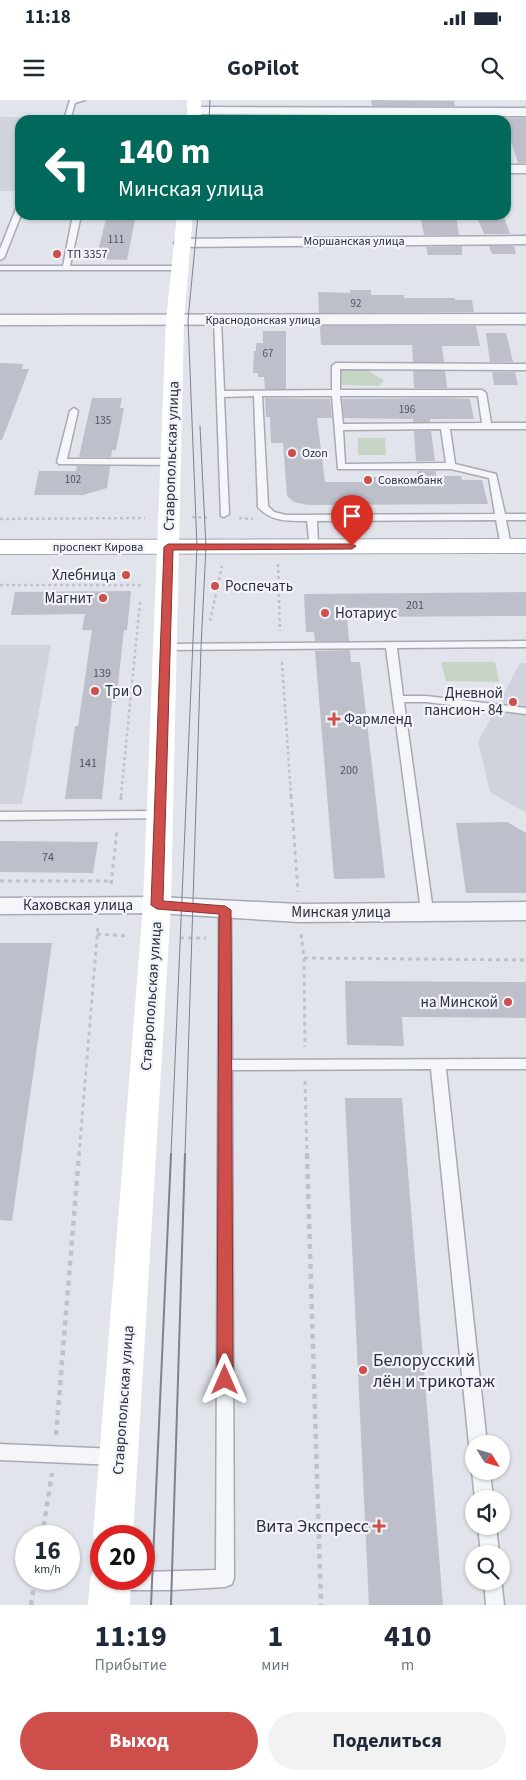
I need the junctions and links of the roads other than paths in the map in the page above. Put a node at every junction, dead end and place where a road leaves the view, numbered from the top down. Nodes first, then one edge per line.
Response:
1 (82, 100) edge
2 (194, 110) edge
3 (526, 112) edge
4 (68, 115) edge
5 (511, 169) edge
6 (526, 170) edge
7 (16, 220) edge
8 (76, 220) edge
9 (184, 220) edge
10 (526, 240) edge
11 (181, 243) junction
12 (0, 258) edge
13 (66, 267) junction
14 (0, 268) edge
15 (179, 268) junction
16 (0, 320) edge
17 (176, 320) junction
18 (217, 320) junction
19 (526, 321) edge
20 (526, 367) edge
21 (336, 393) junction
22 (220, 394) junction
23 (258, 394) junction
24 (74, 411) dead end
25 (338, 426) junction
26 (445, 426) junction
27 (487, 426) junction
28 (526, 426) edge
29 (171, 462) junction
30 (451, 466) junction
31 (224, 514) dead end
32 (500, 517) junction
33 (526, 517) edge
34 (312, 518) junction
35 (313, 546) junction
36 (516, 546) edge
37 (0, 547) edge
38 (168, 547) junction
39 (526, 644) edge
40 (391, 645) junction
41 (165, 647) junction
42 (398, 699) junction
43 (526, 711) edge
44 (160, 815) junction
45 (0, 816) edge
46 (157, 905) junction
47 (0, 906) edge
48 (225, 910) junction
49 (427, 911) junction
50 (526, 911) edge
51 (438, 1064) junction
52 (526, 1064) edge
53 (225, 1065) junction
54 (477, 1435) edge
55 (0, 1452) edge
56 (119, 1457) junction
57 (114, 1525) edge
58 (155, 1583) edge
59 (494, 1590) edge
60 (495, 1605) edge

1 - 4 lane
2 - 3 street
5 - 6 street
7 - 12 lane
8 - 13 lane
9 - 11 street, Ставропольская улица
10 - 11 street, Моршанская улица
11 - 15 street, Ставропольская улица
13 - 14 lane
13 - 15 lane
15 - 17 street, Ставропольская улица
16 - 17 street, Краснодонская улица
17 - 18 street, Краснодонская улица
17 - 29 street, Ставропольская улица
18 - 19 street, Краснодонская улица
18 - 22 lane
20 - 21 lane
21 - 23 lane
21 - 25 lane
21 - 27 lane
22 - 23 lane
22 - 31 lane
23 - 34 lane
24 - 29 lane
25 - 26 lane
25 - 30 lane
26 - 27 lane
26 - 30 lane
27 - 28 lane
29 - 38 street, Ставропольская улица
30 - 32 lane
32 - 33 lane
32 - 34 lane
32 - 36 lane
34 - 35 lane
35 - 36 street, проспект Кирова
35 - 38 street, проспект Кирова
37 - 38 street, проспект Кирова
38 - 41 street, Ставропольская улица
39 - 40 lane
40 - 41 lane
40 - 42 lane
41 - 44 street, Ставропольская улица
42 - 43 lane
42 - 49 lane
44 - 45 lane
44 - 46 street, Ставропольская улица
46 - 47 street, Каховская улица
46 - 48 street, Минская улица
46 - 56 street, Ставропольская улица
48 - 49 street, Минская улица
48 - 53 lane
49 - 50 street, Минская улица
51 - 52 lane
51 - 53 lane
51 - 54 lane
53 - 58 lane
55 - 56 lane
56 - 57 street, Ставропольская улица
59 - 60 lane

